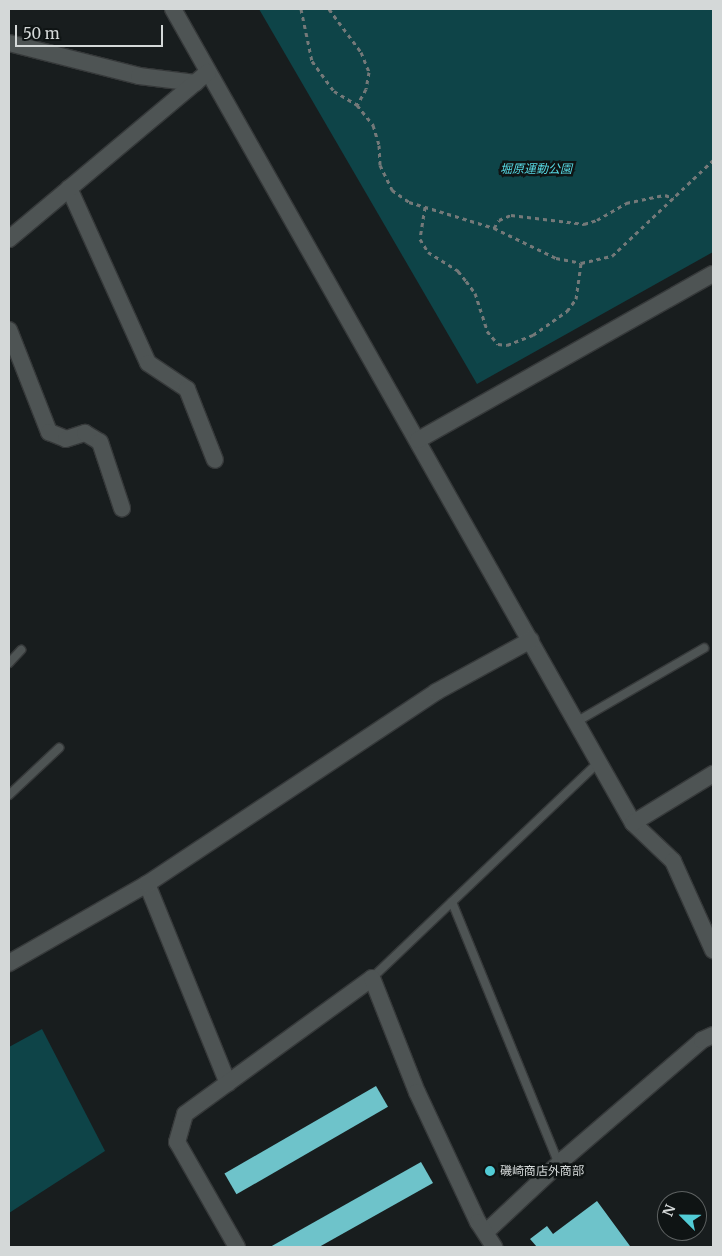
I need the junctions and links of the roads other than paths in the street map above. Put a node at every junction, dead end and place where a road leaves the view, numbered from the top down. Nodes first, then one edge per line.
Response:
1 (173, 9) edge
2 (9, 43) edge
3 (202, 78) junction
4 (69, 188) junction
5 (9, 239) edge
6 (713, 274) edge
7 (9, 330) edge
8 (418, 440) junction
9 (215, 460) dead end
10 (122, 508) dead end
11 (530, 640) junction
12 (704, 648) dead end
13 (22, 650) dead end
14 (9, 663) edge
15 (576, 722) junction
16 (59, 748) dead end
17 (599, 762) junction
18 (713, 774) edge
19 (9, 795) edge
20 (633, 823) junction
21 (147, 884) junction
22 (452, 902) junction
23 (713, 950) edge
24 (9, 963) edge
25 (372, 978) junction
26 (713, 1035) edge
27 (228, 1083) junction
28 (559, 1164) junction
29 (487, 1231) junction
30 (237, 1247) edge
31 (494, 1247) edge

1 - 3 street
2 - 3 street
3 - 4 street
3 - 8 street
4 - 5 street
4 - 9 street
6 - 8 street
7 - 10 street
8 - 11 street
11 - 15 street
11 - 21 street
12 - 15 lane
13 - 14 lane
15 - 17 street
16 - 19 lane
17 - 20 street
17 - 22 lane
18 - 20 street
20 - 23 street
21 - 24 street
21 - 27 street
22 - 25 lane
22 - 28 lane
25 - 27 street
25 - 29 street
26 - 28 street
27 - 30 street
28 - 29 street
29 - 31 street

